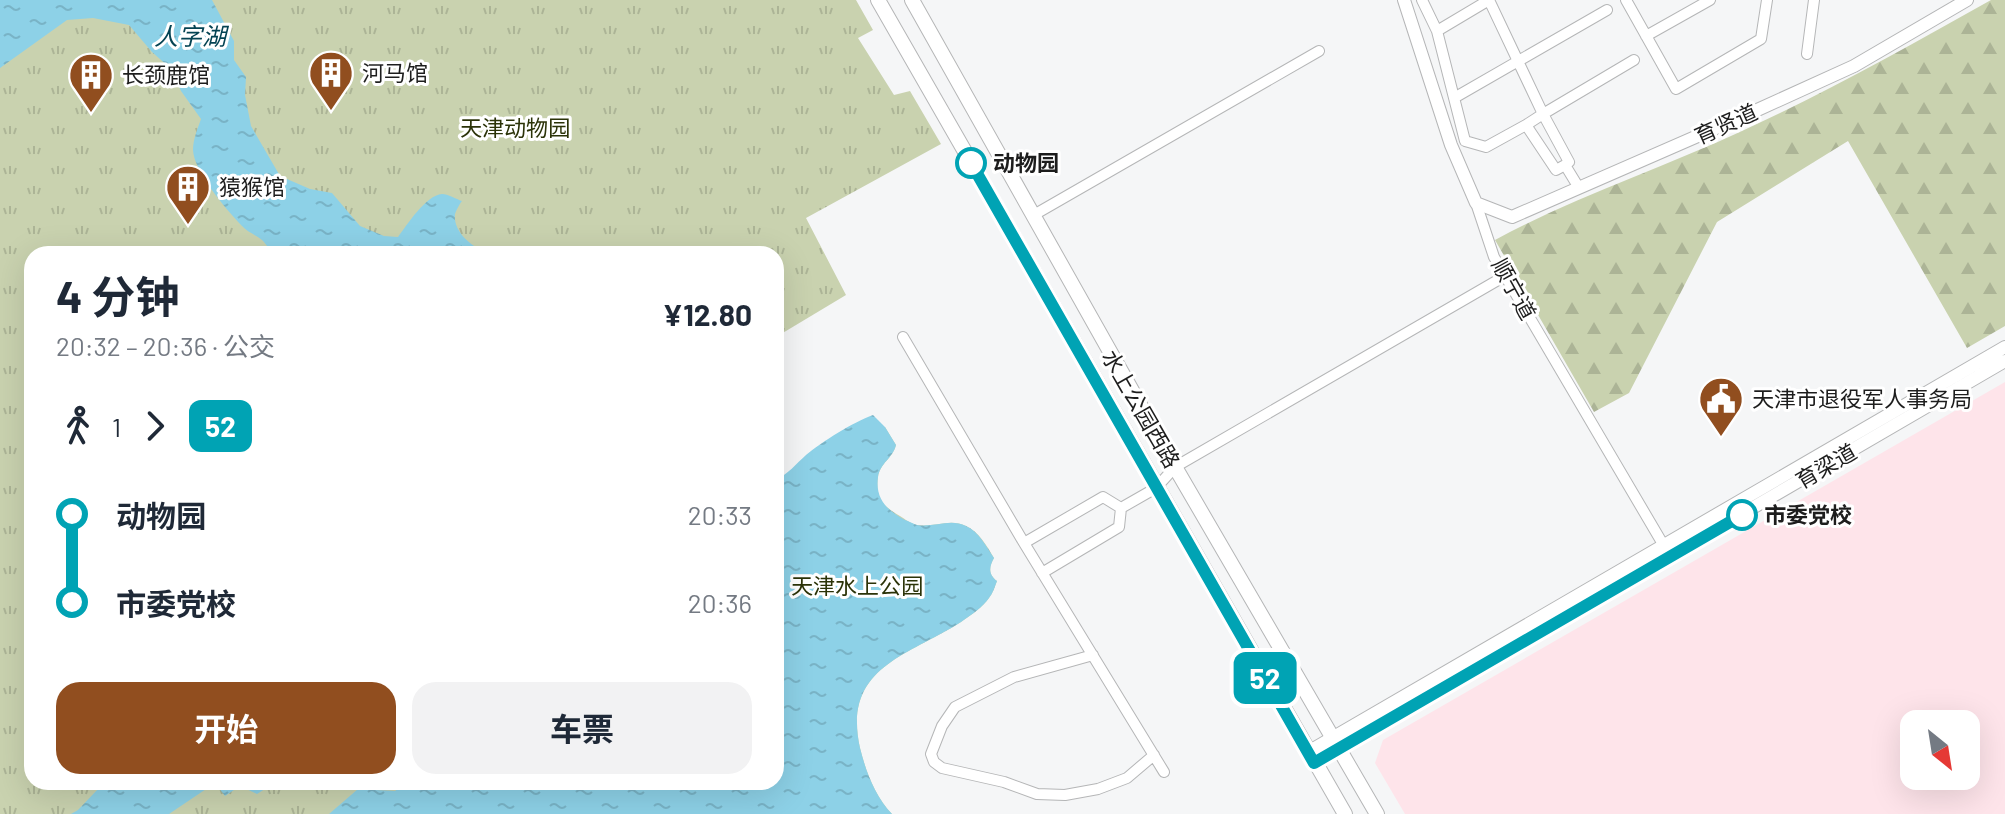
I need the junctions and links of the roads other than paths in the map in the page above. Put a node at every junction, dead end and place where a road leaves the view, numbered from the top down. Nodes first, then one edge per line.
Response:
1 (878, 0) edge
2 (912, 0) edge
3 (1404, 0) edge
4 (1422, 0) edge
5 (1489, 0) edge
6 (1626, 0) edge
7 (1710, 0) edge
8 (1767, 0) edge
9 (1814, 0) edge
10 (1967, 0) edge
11 (1607, 10) dead end
12 (1437, 31) junction
13 (1646, 36) junction
14 (1319, 51) dead end
15 (1807, 54) dead end
16 (1634, 60) dead end
17 (1519, 61) junction
18 (1454, 98) junction
19 (1543, 114) junction
20 (1526, 125) junction
21 (1565, 165) junction
22 (1579, 188) junction
23 (1476, 203) junction
24 (1032, 216) junction
25 (1505, 276) junction
26 (903, 337) dead end
27 (2005, 347) edge
28 (2005, 361) edge
29 (1175, 467) junction
30 (1156, 488) junction
31 (1121, 508) junction
32 (1024, 543) junction
33 (1667, 551) junction
34 (1042, 573) junction
35 (1093, 655) junction
36 (1336, 743) junction
37 (1154, 755) junction
38 (1311, 757) junction
39 (1164, 772) dead end
40 (1345, 814) edge
41 (1377, 814) edge

1 - 30 main road, 水上公园西路
2 - 24 main road, 水上公园西路
3 - 23 street, 顺宁道
4 - 12 street
5 - 12 street
5 - 17 street
6 - 13 street
7 - 13 street
8 - 13 street
9 - 15 street
10 - 22 street, 育贤道
11 - 17 street
12 - 18 street
14 - 24 street
16 - 19 street
17 - 18 street
17 - 19 street
18 - 20 street
19 - 20 street
19 - 21 street
20 - 21 street
21 - 22 street
22 - 23 street, 育贤道
23 - 25 street, 顺宁道
24 - 29 main road, 水上公园西路
25 - 29 street
25 - 33 street, 顺宁道
26 - 32 street
27 - 33 street
28 - 33 street, 育梁道
29 - 30 street
29 - 36 main road, 水上公园西路
30 - 31 street
30 - 38 main road, 水上公园西路
31 - 32 street
31 - 34 street
32 - 34 street
33 - 36 street
34 - 35 street
35 - 37 street
35 - 37 street
36 - 38 street
36 - 41 main road, 水上公园西路
37 - 39 street
38 - 40 main road, 水上公园西路

